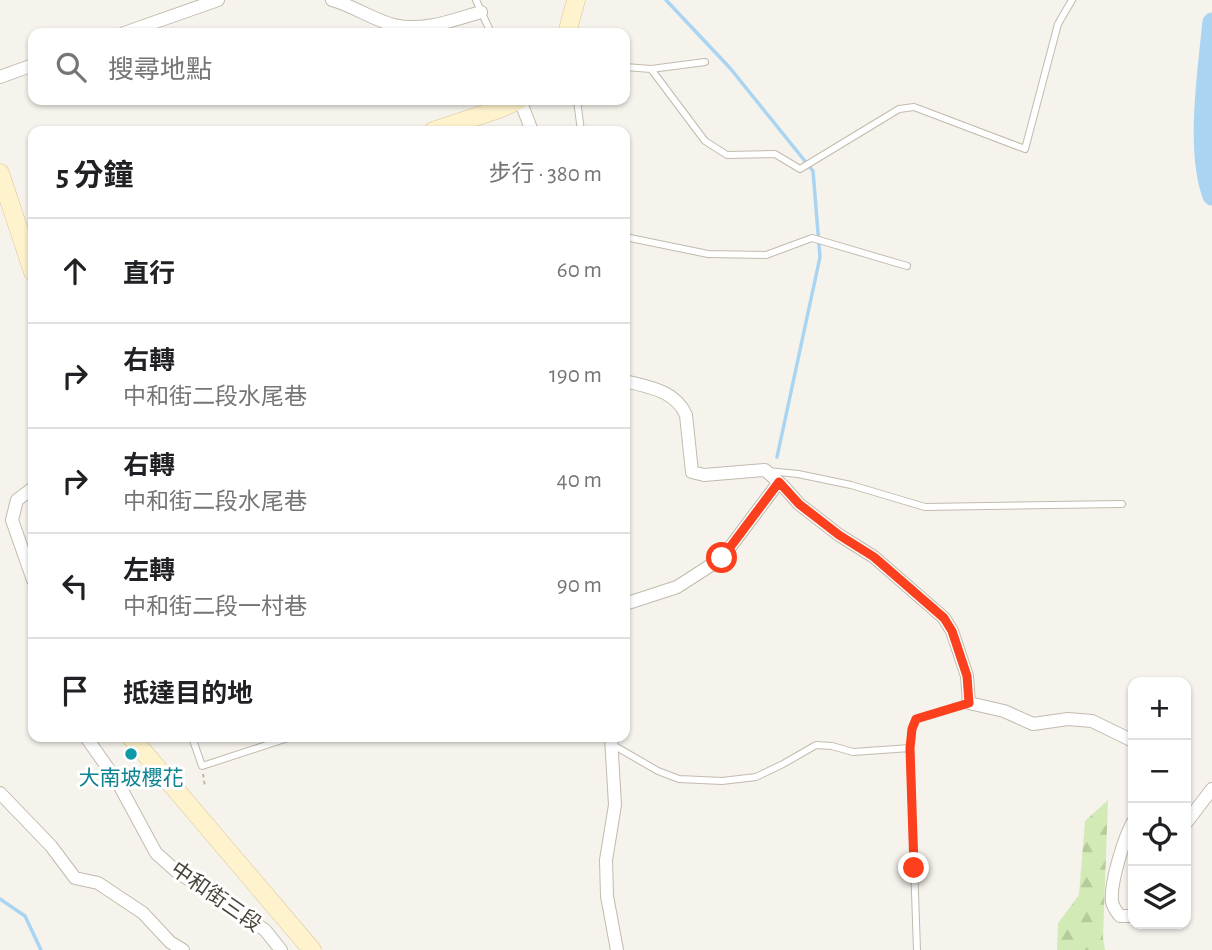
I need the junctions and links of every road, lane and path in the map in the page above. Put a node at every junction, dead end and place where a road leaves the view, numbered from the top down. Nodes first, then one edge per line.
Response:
1 (218, 0) edge
2 (332, 0) edge
3 (576, 0) edge
4 (1072, 0) edge
5 (479, 6) edge
6 (138, 28) edge
7 (489, 28) edge
8 (568, 28) edge
9 (705, 62) dead end
10 (28, 67) edge
11 (630, 67) edge
12 (651, 69) junction
13 (0, 77) edge
14 (508, 105) edge
15 (522, 105) edge
16 (579, 105) edge
17 (448, 126) edge
18 (530, 126) edge
19 (581, 126) edge
20 (0, 173) edge
21 (630, 238) edge
22 (28, 254) edge
23 (907, 266) dead end
24 (630, 382) edge
25 (765, 470) junction
26 (779, 482) junction
27 (28, 492) edge
28 (1122, 504) dead end
29 (28, 566) edge
30 (630, 602) edge
31 (969, 703) junction
32 (1131, 740) edge
33 (90, 742) edge
34 (135, 742) edge
35 (194, 742) edge
36 (276, 742) edge
37 (611, 742) edge
38 (614, 742) edge
39 (910, 748) junction
40 (202, 766) junction
41 (205, 786) dead end
42 (1212, 789) edge
43 (0, 793) edge
44 (1191, 816) edge
45 (1128, 831) edge
46 (1128, 916) edge
47 (183, 950) edge
48 (282, 950) edge
49 (312, 950) edge
50 (617, 950) edge
51 (917, 950) edge

1 - 6 street
2 - 5 street
3 - 8 main road
4 - 12 lane
5 - 7 lane
9 - 12 lane
10 - 13 street
11 - 12 lane
14 - 17 main road
15 - 18 street
16 - 19 lane
20 - 22 main road
21 - 23 lane
24 - 25 street
25 - 26 street
25 - 28 lane
26 - 30 street
26 - 31 street
27 - 29 street
31 - 32 street
31 - 39 lane
33 - 48 street, 中和街三段
34 - 49 main road, 中和街三段
35 - 40 lane
36 - 40 lane
37 - 50 street
38 - 39 lane
39 - 51 lane
40 - 41 path
42 - 44 street
43 - 47 street
45 - 46 street

